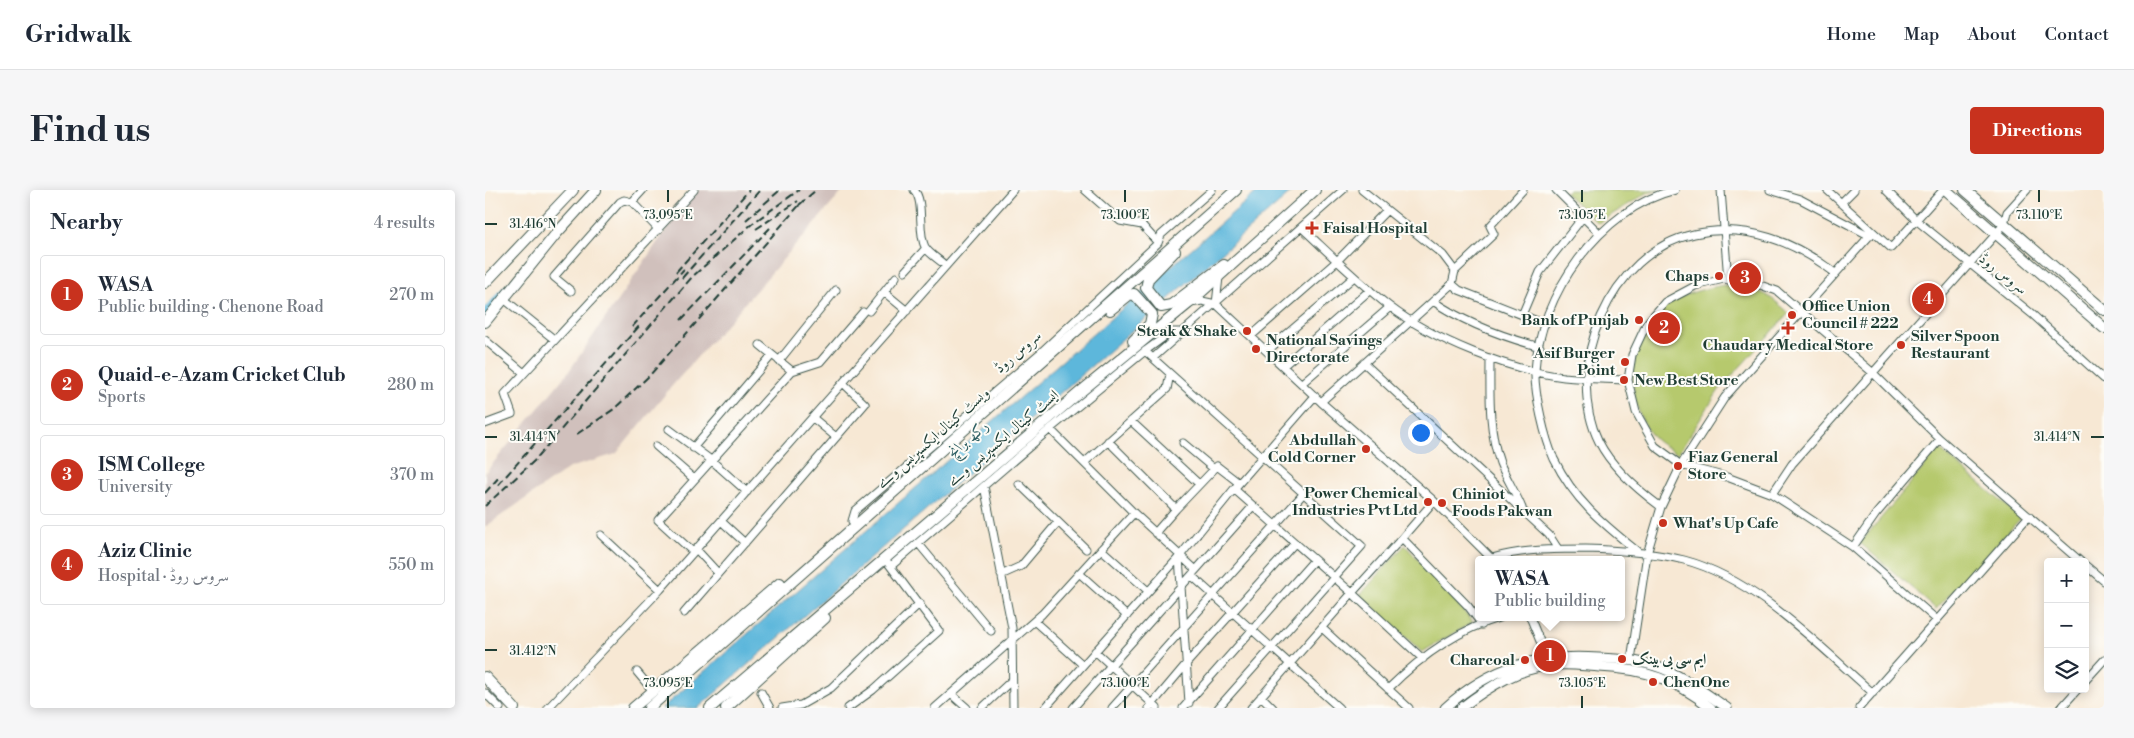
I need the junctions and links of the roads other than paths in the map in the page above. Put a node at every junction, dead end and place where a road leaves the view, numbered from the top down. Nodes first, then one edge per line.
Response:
1 (573, 190) edge
2 (596, 190) edge
3 (642, 190) edge
4 (694, 190) edge
5 (914, 190) edge
6 (1013, 190) edge
7 (1085, 190) edge
8 (1212, 190) edge
9 (1315, 190) edge
10 (1343, 190) edge
11 (1361, 190) edge
12 (1523, 190) edge
13 (1558, 190) edge
14 (1675, 190) edge
15 (1721, 190) edge
16 (1770, 190) edge
17 (1827, 190) edge
18 (1854, 190) edge
19 (1886, 190) edge
20 (1945, 190) edge
21 (1965, 190) edge
22 (2027, 190) edge
23 (1233, 192) edge
24 (1787, 193) edge
25 (633, 202) junction
26 (1841, 203) junction
27 (1387, 210) junction
28 (1583, 217) junction
29 (1916, 220) junction
30 (2004, 224) junction
31 (1302, 228) junction
32 (659, 230) junction
33 (1725, 231) junction
34 (1599, 233) junction
35 (1871, 234) junction
36 (1995, 234) junction
37 (1261, 237) junction
38 (1158, 243) junction
39 (926, 248) junction
40 (1337, 261) junction
41 (1969, 264) junction
42 (946, 266) junction
43 (905, 271) dead end
44 (1455, 271) junction
45 (1835, 274) junction
46 (896, 277) dead end
47 (1219, 277) junction
48 (1354, 277) junction
49 (1728, 280) junction
50 (485, 283) edge
51 (1452, 284) junction
52 (836, 290) dead end
53 (1370, 290) junction
54 (571, 292) dead end
55 (885, 292) junction
56 (504, 299) junction
57 (1433, 301) junction
58 (1188, 304) junction
59 (1216, 304) junction
60 (1390, 307) junction
61 (2103, 308) edge
62 (1801, 310) junction
63 (907, 311) junction
64 (1522, 315) junction
65 (2094, 319) junction
66 (1412, 321) junction
67 (485, 322) edge
68 (1545, 324) junction
69 (2104, 328) edge
70 (1185, 332) junction
71 (1251, 336) junction
72 (485, 340) edge
73 (555, 340) junction
74 (760, 345) dead end
75 (1540, 347) junction
76 (1145, 351) junction
77 (1267, 351) junction
78 (772, 355) junction
79 (1050, 356) junction
80 (1153, 358) junction
81 (1490, 358) junction
82 (779, 361) junction
83 (1364, 363) junction
84 (1283, 366) junction
85 (792, 371) junction
86 (1535, 371) junction
87 (1872, 372) junction
88 (524, 373) junction
89 (1171, 374) junction
90 (1586, 379) junction
91 (2104, 379) edge
92 (1628, 380) junction
93 (1302, 383) junction
94 (844, 384) junction
95 (1079, 393) junction
96 (1315, 396) junction
97 (1321, 402) junction
98 (813, 418) junction
99 (1131, 421) junction
100 (485, 424) edge
101 (669, 429) dead end
102 (1050, 429) junction
103 (836, 437) junction
104 (1940, 439) junction
105 (1108, 441) junction
106 (1183, 443) dead end
107 (656, 446) dead end
108 (693, 448) junction
109 (1263, 456) junction
110 (711, 460) junction
111 (1084, 463) junction
112 (1681, 465) junction
113 (1214, 469) junction
114 (694, 479) junction
115 (1019, 484) dead end
116 (1199, 484) junction
117 (984, 486) junction
118 (1236, 486) junction
119 (897, 488) junction
120 (747, 492) junction
121 (1304, 494) junction
122 (1772, 494) junction
123 (1434, 501) junction
124 (1253, 506) junction
125 (1661, 507) junction
126 (1177, 508) junction
127 (1524, 512) junction
128 (1134, 513) junction
129 (2029, 516) junction
130 (721, 521) junction
131 (852, 521) junction
132 (1058, 522) junction
133 (1275, 526) junction
134 (1155, 533) junction
135 (601, 534) dead end
136 (1402, 538) junction
137 (745, 542) junction
138 (918, 542) junction
139 (1294, 544) junction
140 (1853, 547) junction
141 (1086, 549) dead end
142 (1101, 549) junction
143 (1558, 549) junction
144 (695, 550) junction
145 (1637, 551) junction
146 (1647, 554) junction
147 (1179, 556) junction
148 (1489, 556) edge
149 (1504, 556) edge
150 (2076, 558) edge
151 (1314, 560) junction
152 (888, 563) junction
153 (2089, 569) edge
154 (718, 573) junction
155 (1079, 573) junction
156 (1194, 573) junction
157 (1001, 575) junction
158 (1334, 577) junction
159 (2104, 582) edge
160 (1181, 587) junction
161 (660, 590) junction
162 (1148, 591) junction
163 (1352, 593) junction
164 (1213, 595) junction
165 (920, 603) junction
166 (684, 613) dead end
167 (1232, 613) junction
168 (1127, 616) junction
169 (1475, 616) edge
170 (1937, 620) junction
171 (1034, 621) junction
172 (1478, 621) edge
173 (1491, 621) edge
174 (1532, 621) edge
175 (1481, 625) junction
176 (1184, 628) junction
177 (1321, 628) junction
178 (1252, 630) junction
179 (991, 631) dead end
180 (1012, 642) junction
181 (1271, 647) junction
182 (1095, 651) junction
183 (1423, 659) junction
184 (1631, 660) junction
185 (2104, 660) edge
186 (1549, 662) junction
187 (1187, 663) junction
188 (1083, 664) junction
189 (1289, 664) junction
190 (1111, 666) junction
191 (637, 672) dead end
192 (485, 677) edge
193 (2089, 677) edge
194 (1011, 681) junction
195 (1133, 685) junction
196 (1388, 689) junction
197 (653, 691) junction
198 (761, 692) dead end
199 (485, 693) edge
200 (1873, 693) junction
201 (2074, 693) edge
202 (951, 694) junction
203 (1261, 696) junction
204 (1189, 705) edge
205 (1153, 707) edge
206 (500, 708) edge
207 (514, 708) edge
208 (548, 708) edge
209 (633, 708) edge
210 (649, 708) edge
211 (709, 708) edge
212 (726, 708) edge
213 (770, 708) edge
214 (782, 708) edge
215 (848, 708) edge
216 (935, 708) edge
217 (967, 708) edge
218 (982, 708) edge
219 (1013, 708) edge
220 (1045, 708) edge
221 (1073, 708) edge
222 (1112, 708) edge
223 (1183, 708) edge
224 (1218, 708) edge
225 (1251, 708) edge
226 (1273, 708) edge
227 (1339, 708) edge
228 (1409, 708) edge
229 (1445, 708) edge
230 (1461, 708) edge
231 (1711, 708) edge
232 (1727, 708) edge
233 (1859, 708) edge
234 (2061, 708) edge

1 - 50 main road
2 - 56 main road
3 - 25 street
4 - 32 street
5 - 39 street
6 - 42 street
7 - 38 street
8 - 38 street, سروس روڈ
9 - 37 main road, ایسٹ کینال ایکسپریس وے
10 - 31 street
11 - 27 street
12 - 44 street
13 - 28 street
14 - 34 street
15 - 33 street
16 - 24 street
17 - 26 street
18 - 26 street
19 - 29 street, سروس روڈ
20 - 29 street
20 - 36 main road
21 - 30 main road
22 - 30 street
23 - 37 main road
23 - 79 main road, ویسٹ کینال ایکسپریس وے
24 - 35 street
25 - 32 street
25 - 54 street
26 - 35 street
27 - 40 street
27 - 44 street
28 - 34 street
28 - 64 street
29 - 35 street
29 - 41 street, سروس روڈ
30 - 36 street
30 - 61 main road
31 - 40 street
31 - 59 street
32 - 73 street
33 - 45 street
33 - 49 street
33 - 90 street
34 - 68 street
35 - 45 street
36 - 41 street
36 - 65 main road
37 - 47 main road, ایسٹ کینال ایکسپریس وے
38 - 131 street, سروس روڈ
39 - 42 street
39 - 43 street
40 - 48 street
40 - 71 street
41 - 87 street
41 - 91 street, سروس روڈ
42 - 63 street
44 - 51 street
45 - 62 street
46 - 55 street
47 - 58 main road, ایسٹ کینال ایکسپریس وے
47 - 59 street
48 - 53 street
48 - 77 street
49 - 62 street
49 - 92 street
51 - 57 street
51 - 64 street
52 - 82 street
53 - 60 street
53 - 84 street
55 - 63 street
55 - 85 street
56 - 67 main road
56 - 73 street
57 - 66 street
57 - 75 street
58 - 59 street
58 - 95 main road, ایسٹ کینال ایکسپریس وے
59 - 70 street
59 - 71 street
60 - 66 street
60 - 93 street
61 - 65 street
62 - 87 street
62 - 112 street
63 - 94 street
64 - 68 street
65 - 69 main road
66 - 81 street
66 - 83 street
68 - 75 street
70 - 76 street
70 - 80 street
71 - 77 street
72 - 88 street
73 - 88 street
74 - 78 street
75 - 86 street
76 - 80 street
76 - 102 street
77 - 84 street
78 - 82 street
78 - 108 street
79 - 95 main road
79 - 119 main road, ویسٹ کینال ایکسپریس وے
80 - 89 street
81 - 86 street
81 - 127 street
82 - 85 street
83 - 97 street
83 - 127 street
84 - 93 street
85 - 110 street
86 - 90 street
86 - 145 street
87 - 104 street
87 - 122 street
88 - 100 street
89 - 99 street
89 - 109 street
90 - 92 street
90 - 125 street
92 - 112 street
93 - 96 street
94 - 98 street
94 - 103 street
95 - 152 main road, ایسٹ کینال ایکسپریس وے
96 - 97 street
96 - 109 street
97 - 123 street
98 - 103 street
98 - 120 street
99 - 105 street
99 - 116 street
101 - 108 street
102 - 111 street
102 - 117 street
103 - 137 street
104 - 129 street
104 - 140 street
105 - 111 street
105 - 126 street
106 - 113 street
107 - 114 street
108 - 110 street
109 - 118 street
109 - 121 street
110 - 114 street
110 - 120 street
111 - 128 street
112 - 122 street
112 - 125 street
113 - 116 street
113 - 118 street
114 - 144 street
115 - 132 street
116 - 126 street
117 - 138 street
117 - 157 street
118 - 124 street
118 - 147 street
119 - 131 main road
119 - 210 main road, ویسٹ کینال ایکسپریس وے
120 - 130 street
121 - 133 street
121 - 158 street
122 - 140 street
123 - 136 street
123 - 148 street
124 - 133 street
124 - 156 street
125 - 146 street
126 - 134 street
127 - 143 street
128 - 134 street
128 - 142 street
129 - 150 street
129 - 170 street
130 - 137 street
130 - 144 street
131 - 197 main road
132 - 141 street
132 - 157 street
133 - 139 street
133 - 164 street
134 - 147 street
135 - 161 street
136 - 163 street
136 - 169 street
137 - 154 street
138 - 152 street
138 - 179 street
139 - 151 street
139 - 167 street
140 - 170 street
142 - 155 street
142 - 162 street
143 - 145 street
143 - 149 street
144 - 154 street
144 - 161 street
145 - 146 street
146 - 184 street
146 - 200 street
147 - 156 street
147 - 160 street
147 - 162 street
151 - 158 street
151 - 178 street
152 - 165 street
152 - 211 main road, ایسٹ کینال ایکسپریس وے
152 - 212 main road
153 - 159 street
154 - 166 street
155 - 168 street
155 - 171 street
156 - 160 street
156 - 164 street
157 - 180 street
158 - 163 street
158 - 181 street
160 - 176 street
160 - 190 street
161 - 208 street
162 - 168 street
163 - 177 street
163 - 183 street
164 - 167 street
164 - 176 street
165 - 214 street
165 - 215 street
167 - 178 street
167 - 187 street
168 - 182 street
170 - 200 street
171 - 180 street
171 - 188 street
172 - 175 street
173 - 175 street
174 - 186 street
175 - 183 street
176 - 187 street
176 - 195 street
177 - 189 street
177 - 196 street
178 - 181 street
178 - 204 street
180 - 194 street
180 - 202 street
181 - 189 street
181 - 224 street
182 - 188 street
182 - 190 street
183 - 196 street
184 - 186 street
184 - 232 street
185 - 193 street
186 - 229 street
186 - 230 street
186 - 231 street
187 - 204 street
187 - 205 street
188 - 220 street
189 - 203 street
189 - 227 street
190 - 195 street
190 - 221 street
191 - 197 street
192 - 207 main road
194 - 218 street
194 - 219 street
195 - 205 street
195 - 222 street
196 - 228 street
197 - 209 main road
198 - 213 street
199 - 206 street
200 - 233 street
201 - 234 street
202 - 216 street
202 - 217 street
203 - 225 street
203 - 226 street
204 - 223 street

